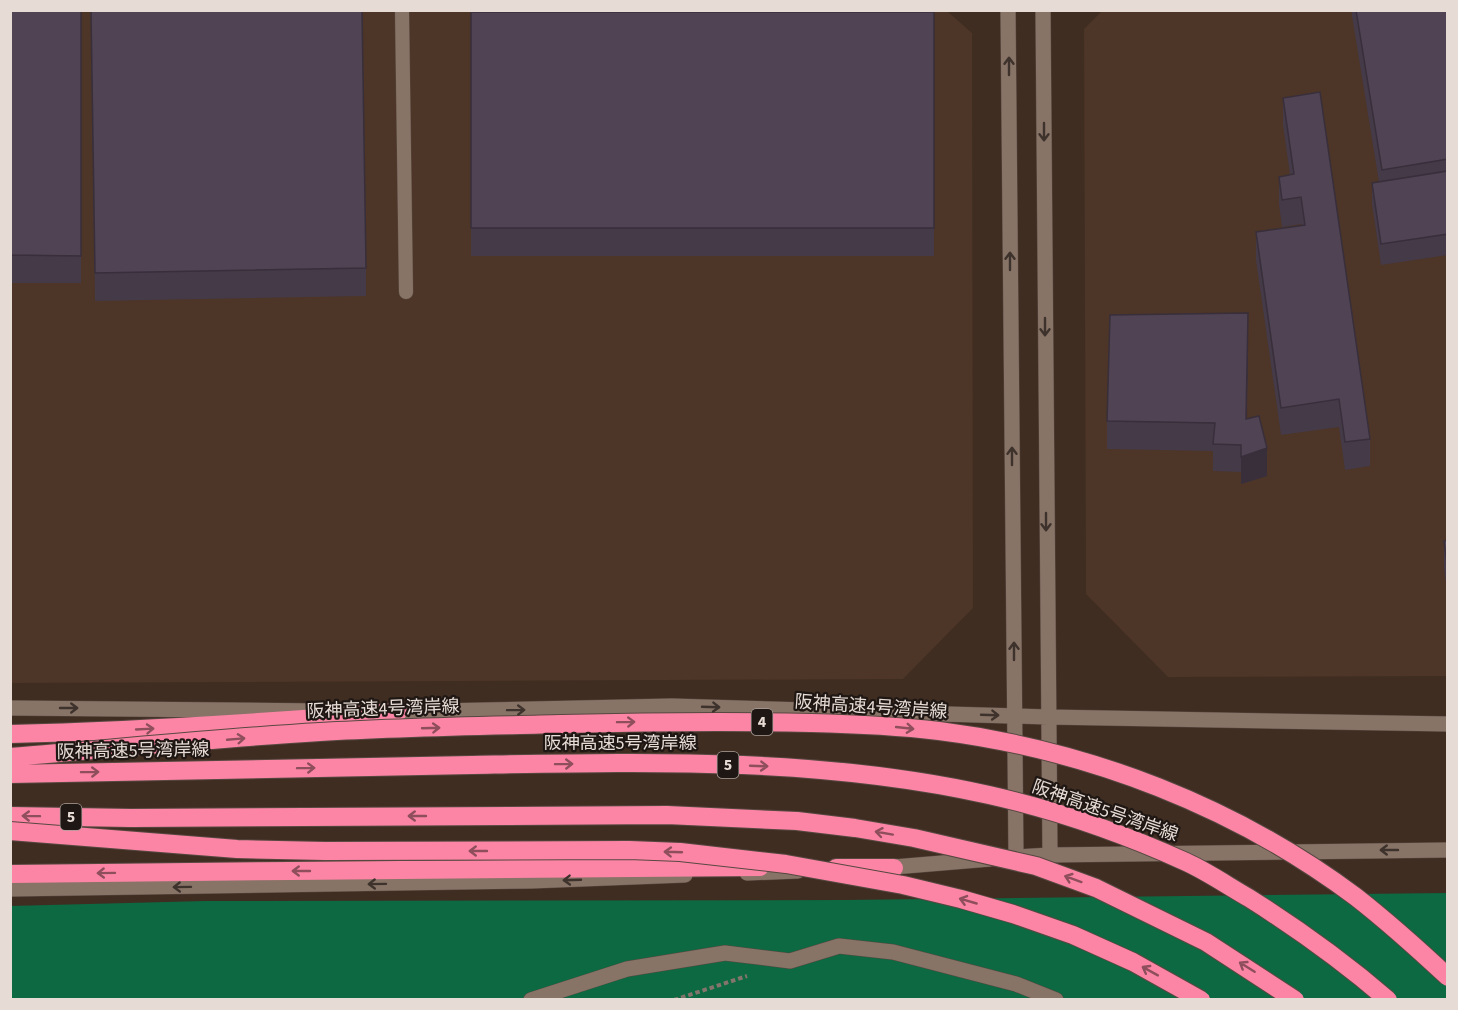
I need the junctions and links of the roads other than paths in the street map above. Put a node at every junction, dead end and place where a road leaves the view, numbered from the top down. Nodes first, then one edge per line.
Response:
1 (402, 10) edge
2 (1008, 10) edge
3 (1043, 10) edge
4 (406, 292) dead end
5 (10, 708) edge
6 (398, 712) junction
7 (1014, 716) junction
8 (1048, 717) junction
9 (1448, 724) edge
10 (10, 734) edge
11 (10, 757) edge
12 (10, 774) edge
13 (10, 816) edge
14 (10, 831) edge
15 (1448, 850) edge
16 (1050, 855) junction
17 (1016, 856) junction
18 (894, 868) junction
19 (10, 874) edge
20 (10, 889) edge
21 (1448, 976) edge
22 (531, 999) edge
23 (1056, 999) edge
24 (1201, 999) edge
25 (1295, 999) edge
26 (1389, 999) edge

1 - 4 lane
7 -> 2 street
3 -> 8 street
5 -> 6 street
6 -> 7 street
10 -> 6 highway
7 - 8 street
7 - 17 street
8 - 9 street
8 - 16 street
11 -> 21 highway, 阪神高速4号湾岸線 / 4, bridge
12 -> 26 highway, 阪神高速5号湾岸線 / 5, bridge
25 -> 13 highway, 5, bridge
24 -> 14 highway, bridge
15 -> 16 street
16 - 17 street
17 - 18 street
18 -> 19 highway
18 -> 20 street
22 - 23 street

